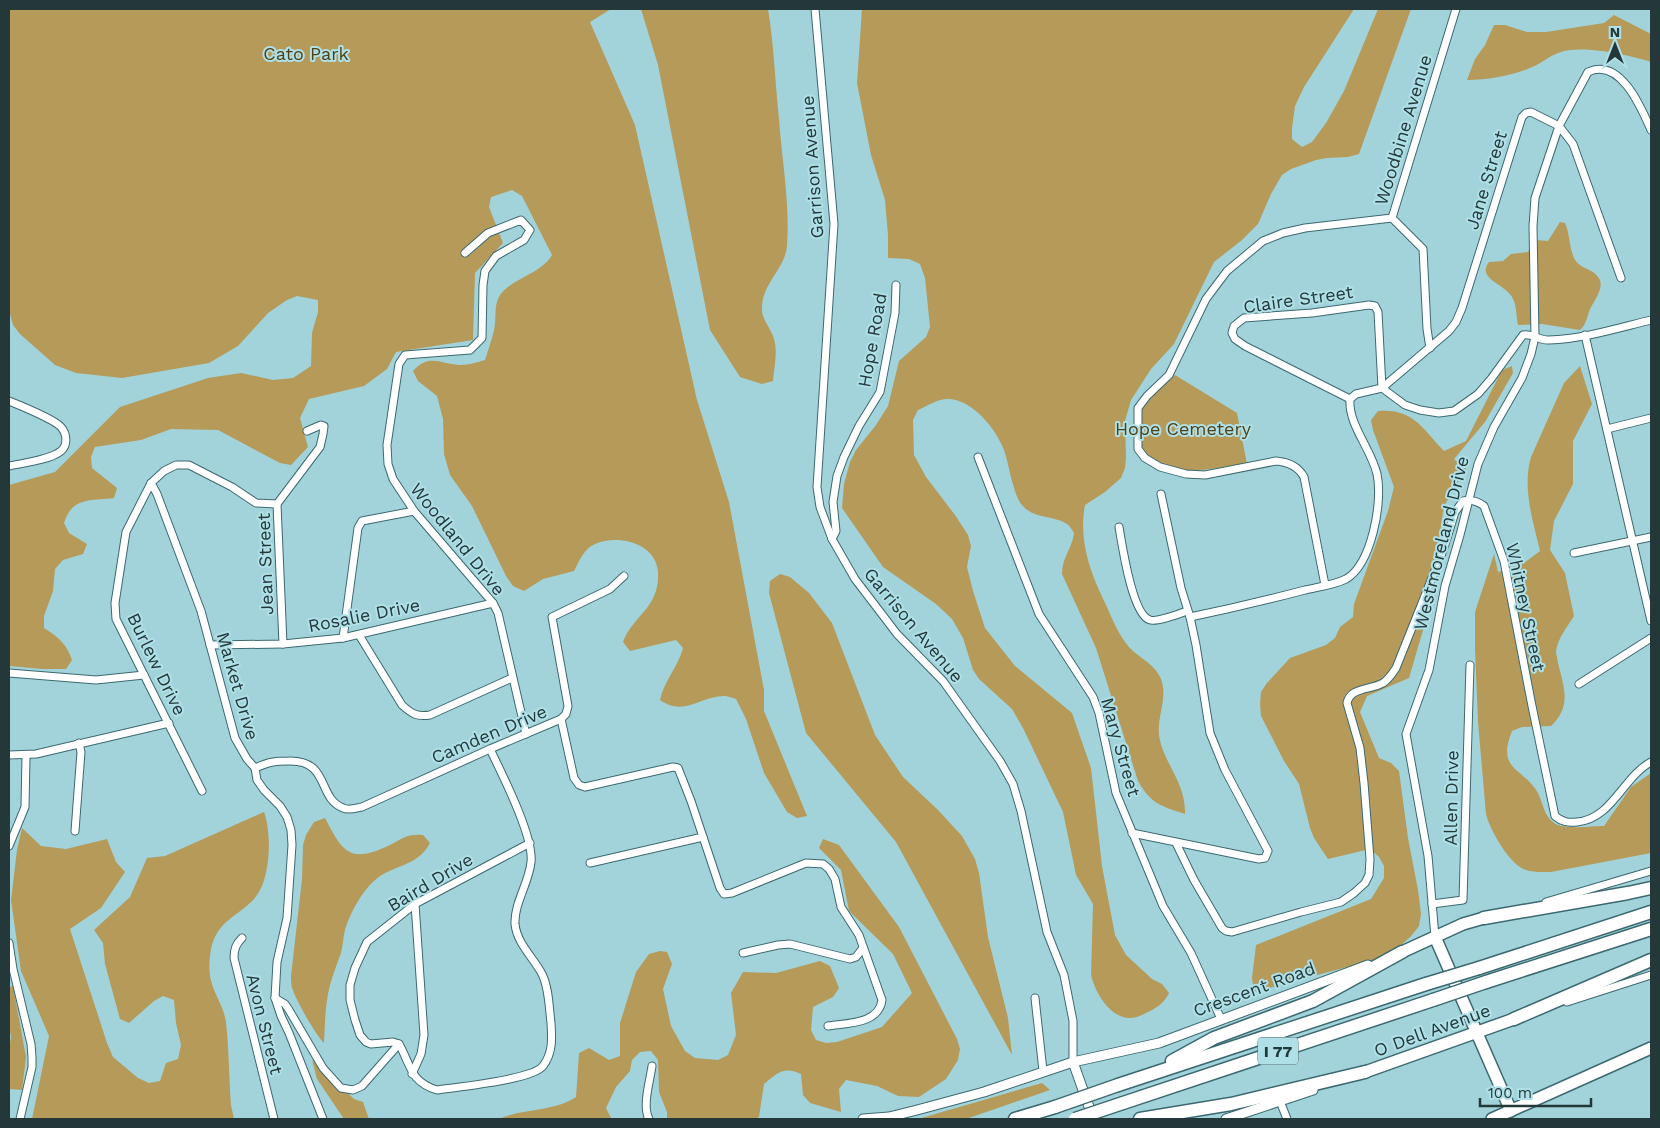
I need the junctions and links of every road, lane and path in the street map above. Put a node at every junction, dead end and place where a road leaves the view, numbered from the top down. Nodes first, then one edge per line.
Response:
1 (815, 9) edge
2 (1456, 9) edge
3 (1559, 126) junction
4 (1651, 130) edge
5 (1392, 218) junction
6 (465, 253) dead end
7 (1621, 278) dead end
8 (896, 285) dead end
9 (1651, 320) edge
10 (1586, 335) junction
11 (1535, 337) junction
12 (1430, 348) junction
13 (1382, 388) junction
14 (1350, 399) junction
15 (9, 401) edge
16 (1651, 418) edge
17 (1607, 429) junction
18 (308, 431) dead end
19 (978, 458) dead end
20 (9, 466) edge
21 (151, 483) junction
22 (1161, 494) dead end
23 (1469, 500) junction
24 (278, 504) junction
25 (414, 512) junction
26 (1119, 527) dead end
27 (1651, 537) edge
28 (832, 539) junction
29 (1633, 541) junction
30 (1574, 553) dead end
31 (624, 576) dead end
32 (1325, 585) junction
33 (493, 603) junction
34 (1189, 614) junction
35 (1651, 621) edge
36 (359, 635) junction
37 (343, 638) junction
38 (1651, 638) edge
39 (210, 644) junction
40 (284, 644) junction
41 (1470, 665) dead end
42 (9, 672) edge
43 (144, 675) junction
44 (512, 678) junction
45 (1579, 684) dead end
46 (561, 719) junction
47 (169, 723) junction
48 (526, 734) junction
49 (79, 743) junction
50 (490, 749) junction
51 (9, 756) edge
52 (26, 756) junction
53 (1651, 762) edge
54 (256, 768) junction
55 (202, 791) dead end
56 (75, 831) dead end
57 (1132, 833) junction
58 (703, 836) junction
59 (530, 843) junction
60 (1176, 843) junction
61 (9, 846) edge
62 (590, 863) dead end
63 (1651, 871) edge
64 (1651, 888) edge
65 (416, 904) junction
66 (1432, 904) junction
67 (1651, 912) edge
68 (1484, 918) junction
69 (1651, 929) edge
70 (1435, 937) junction
71 (242, 938) dead end
72 (9, 943) edge
73 (863, 948) junction
74 (1402, 952) junction
75 (742, 954) dead end
76 (1651, 960) edge
77 (1651, 976) edge
78 (276, 998) junction
79 (1035, 998) dead end
80 (1221, 1019) junction
81 (1514, 1019) junction
82 (828, 1026) dead end
83 (1477, 1033) junction
84 (399, 1044) junction
85 (1651, 1048) edge
86 (1073, 1062) junction
87 (652, 1066) dead end
88 (1043, 1072) junction
89 (1365, 1072) junction
90 (412, 1074) junction
91 (1144, 1076) junction
92 (1280, 1101) junction
93 (1512, 1114) edge
94 (20, 1119) edge
95 (274, 1119) edge
96 (323, 1119) edge
97 (649, 1119) edge
98 (863, 1119) edge
99 (1015, 1119) edge
100 (1075, 1119) edge
101 (1093, 1119) edge
102 (1140, 1119) edge
103 (1226, 1119) edge
104 (1287, 1119) edge
105 (1492, 1119) edge

1 - 28 street, Garrison Avenue
2 - 5 street, Woodbine Avenue
3 - 4 street, Westmoreland Drive
3 - 7 street, Jane Street
3 - 11 street, Westmoreland Drive
3 - 12 street, Jane Street
5 - 12 street
5 - 32 street, Woodbine Avenue
6 - 25 street, Woodland Drive
8 - 28 street, Hope Road
9 - 10 street
10 - 11 street
10 - 17 street
11 - 13 street
11 - 23 street, Westmoreland Drive
12 - 13 street, Jane Street
13 - 14 street, Jane Street
13 - 14 street, Claire Street
14 - 32 street
15 - 20 street
16 - 17 street
17 - 29 street
18 - 24 street, Jean Street
19 - 57 street, Mary Street
21 - 24 street, Burlew Drive
21 - 39 street, Market Drive
21 - 43 street, Burlew Drive
22 - 34 street
23 - 53 street, Whitney Street
23 - 60 street
23 - 66 street, Westmoreland Drive
24 - 40 street, Jean Street
25 - 33 street, Woodland Drive
25 - 37 street
26 - 34 street
27 - 29 street
28 - 86 street, Garrison Avenue
29 - 30 street
29 - 35 street
31 - 46 street
32 - 34 street
33 - 36 street, Rosalie Drive
33 - 44 street, Woodland Drive
34 - 60 street
36 - 37 street, Rosalie Drive
36 - 44 street
37 - 40 street, Rosalie Drive
38 - 45 street
39 - 40 street, Rosalie Drive
39 - 54 street, Market Drive
41 - 66 street, Allen Drive
42 - 43 street
43 - 47 street, Burlew Drive
44 - 48 street, Woodland Drive
46 - 48 street, Camden Drive
46 - 58 street, Camden Drive
47 - 49 street
47 - 55 street, Burlew Drive
48 - 50 street, Camden Drive
49 - 52 street
49 - 56 street
50 - 54 street, Camden Drive
50 - 59 street
51 - 52 street
52 - 61 street
54 - 78 street, Market Drive
57 - 60 street
57 - 80 street, Mary Street
58 - 62 street
58 - 73 street, Camden Drive
59 - 65 street, Baird Drive
59 - 90 street
63 - 68 street, Crescent Road
64 - 68 highway
65 - 84 street, Baird Drive
65 - 90 street
66 - 70 street, Westmoreland Drive
67 - 91 highway, I 77, bridge
68 - 70 main road, Crescent Road
69 - 100 highway, I 77, bridge
70 - 74 main road, Crescent Road
70 - 83 main road, Westmoreland Drive
71 - 95 street, Avon Street
72 - 94 street
73 - 75 street
73 - 82 street, Camden Drive
74 - 80 street, Crescent Road
74 - 91 highway
76 - 81 highway
77 - 81 street, O Dell Avenue
78 - 84 street
78 - 96 street, Market Drive
79 - 88 street
80 - 86 street, Crescent Road
81 - 83 main road, O Dell Avenue
83 - 89 main road, O Dell Avenue
83 - 93 main road, Westmoreland Drive
84 - 90 street
85 - 93 main road
86 - 88 street, Crescent Road
86 - 101 street
87 - 97 street
88 - 98 street, Crescent Road
89 - 92 street, O Dell Avenue
89 - 102 highway
91 - 99 highway, I 77, bridge
92 - 103 street, O Dell Avenue
92 - 104 street
93 - 105 main road

